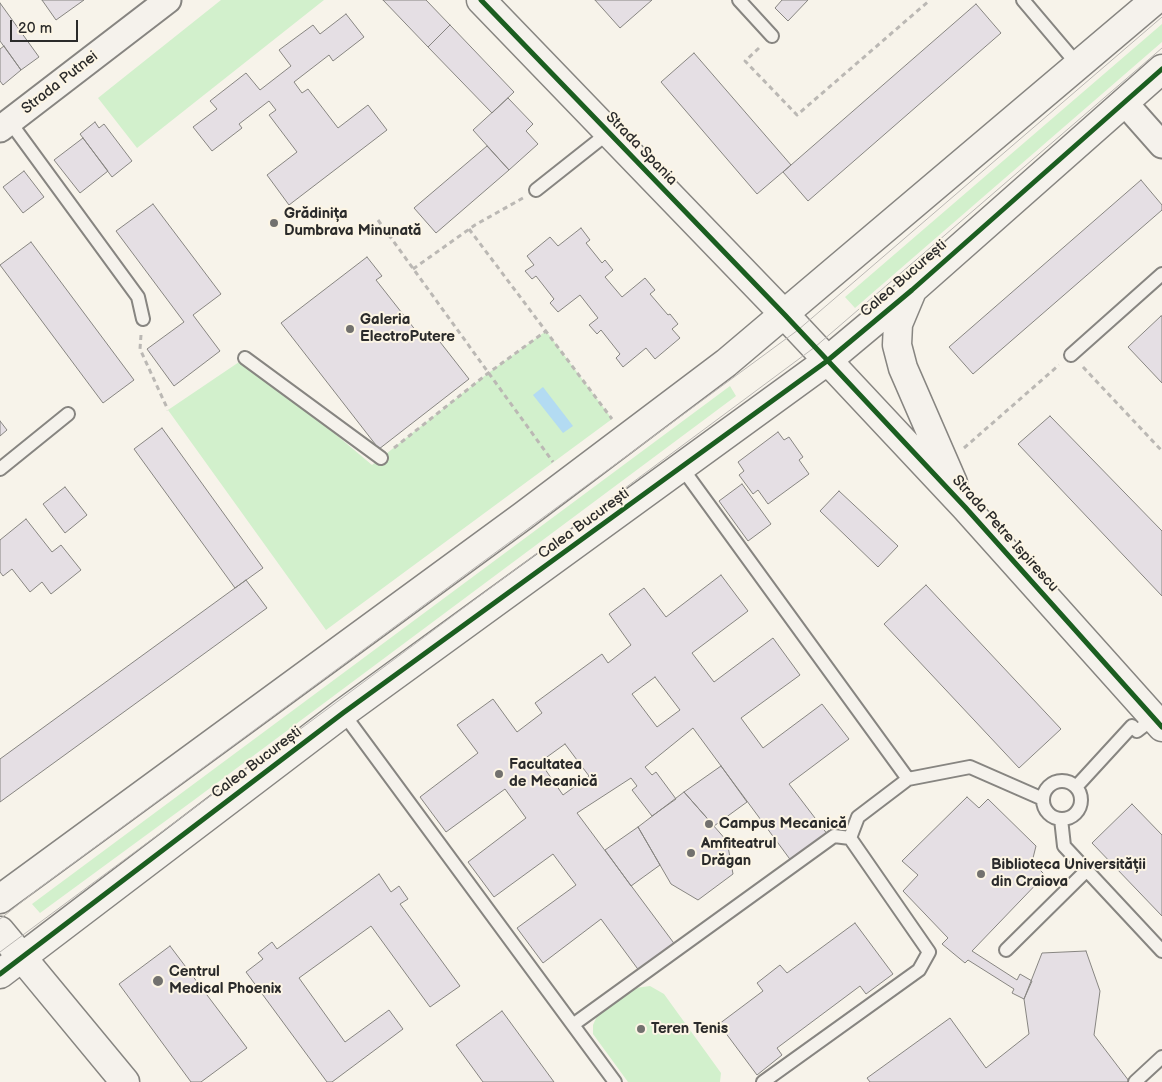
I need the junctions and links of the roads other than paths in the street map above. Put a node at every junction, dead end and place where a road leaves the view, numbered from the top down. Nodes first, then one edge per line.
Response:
1 (168, 0) edge
2 (481, 0) edge
3 (739, 0) edge
4 (1024, 0) edge
5 (1155, 0) edge
6 (772, 36) road end
7 (1078, 65) junction
8 (1162, 69) edge
9 (1124, 102) junction
10 (5, 125) edge
11 (608, 133) junction
12 (1162, 145) edge
13 (536, 190) road end
14 (1161, 276) edge
15 (912, 290) junction
16 (785, 315) junction
17 (144, 319) road end
18 (1071, 355) road end
19 (245, 358) dead end
20 (827, 361) junction
21 (68, 414) dead end
22 (381, 458) road end
23 (682, 468) junction
24 (0, 469) edge
25 (965, 507) junction
26 (344, 713) junction
27 (1159, 718) edge
28 (908, 778) junction
29 (1076, 788) junction
30 (1043, 800) junction
31 (1061, 819) junction
32 (850, 838) junction
33 (1087, 870) junction
34 (0, 899) edge
35 (0, 930) edge
36 (1006, 950) dead end
37 (1162, 951) edge
38 (22, 956) junction
39 (0, 974) edge
40 (574, 1024) junction
41 (1162, 1058) edge
42 (124, 1082) edge
43 (615, 1082) edge
44 (763, 1082) edge
45 (1135, 1082) edge

1 - 10 street, Strada Putnei
2 - 11 main road, Strada Spania
3 - 6 lane
4 - 7 lane
5 - 7 main road
7 - 16 main road
8 - 9 main road, Calea București
9 - 12 street
9 - 15 main road, Calea București
10 - 17 lane
11 - 13 lane
11 - 16 main road, Strada Spania
14 - 18 lane
15 - 20 main road, Calea București
15 - 25 main road
16 - 20 main road, Strada Spania
16 - 34 main road
19 - 22 lane
20 - 23 main road, Calea București
20 - 25 main road, Strada Petre Ispirescu
21 - 24 lane
23 - 26 main road, Calea București
23 - 28 lane
25 - 27 main road, Strada Petre Ispirescu
26 - 38 main road, Calea București
26 - 40 lane
27 - 29 lane
28 - 30 lane
28 - 32 lane
29 - 30 lane
29 - 31 lane
30 - 31 lane
31 - 33 lane
32 - 40 lane
32 - 44 lane
33 - 36 lane
33 - 37 lane
35 - 38 main road
38 - 39 main road, Calea București
38 - 42 main road
40 - 43 lane
41 - 45 lane

